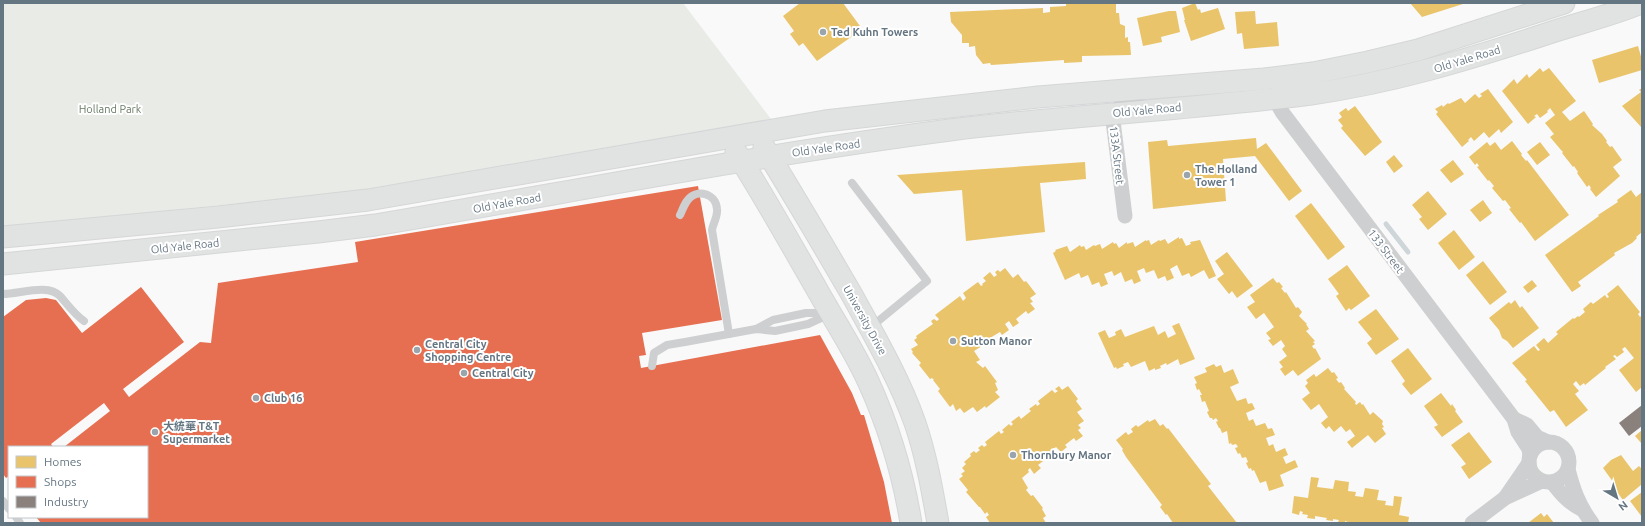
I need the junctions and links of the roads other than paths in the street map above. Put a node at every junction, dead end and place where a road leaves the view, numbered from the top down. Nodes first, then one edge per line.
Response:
1 (1564, 3) edge
2 (1641, 3) edge
3 (1264, 79) junction
4 (1147, 88) junction
5 (1273, 98) junction
6 (1112, 113) junction
7 (756, 132) junction
8 (728, 138) junction
9 (771, 157) junction
10 (743, 162) junction
11 (852, 183) dead end
12 (321, 205) junction
13 (680, 215) dead end
14 (1125, 216) dead end
15 (318, 232) junction
16 (3, 237) edge
17 (3, 264) edge
18 (3, 294) edge
19 (830, 314) junction
20 (84, 321) dead end
21 (870, 327) junction
22 (729, 334) junction
23 (652, 366) dead end
24 (896, 376) junction
25 (1514, 419) junction
26 (1548, 442) junction
27 (1530, 459) junction
28 (1568, 469) junction
29 (1548, 481) junction
30 (1505, 498) junction
31 (1581, 509) junction
32 (911, 523) edge
33 (938, 523) edge
34 (1472, 523) edge
35 (1592, 523) edge

1 - 3 main road, Old Yale Road
2 - 5 main road, Old Yale Road
3 - 4 main road, Old Yale Road
3 - 5 street, 133 Street
4 - 6 street, 133A Street
4 - 7 main road, Old Yale Road
5 - 6 main road, Old Yale Road
5 - 25 street, 133 Street
6 - 9 main road, Old Yale Road
6 - 14 street, 133A Street
7 - 8 main road, Old Yale Road
7 - 9 main road, University Drive
8 - 10 main road
8 - 12 main road, Old Yale Road
9 - 10 main road, Old Yale Road
9 - 21 main road, University Drive
10 - 15 main road, Old Yale Road
10 - 19 main road
11 - 21 lane
12 - 15 main road
12 - 16 main road, Old Yale Road
13 - 22 lane
15 - 17 main road, Old Yale Road
18 - 20 lane
19 - 22 lane
19 - 24 main road
19 - 32 main road
21 - 24 main road, University Drive
22 - 23 lane
24 - 33 main road, University Drive
25 - 26 street, 133 Street
25 - 27 street, 133 Street
26 - 27 street
26 - 28 street
27 - 29 street
27 - 30 street
28 - 29 street
28 - 31 street
29 - 30 street
29 - 31 street
30 - 34 street
31 - 35 street

